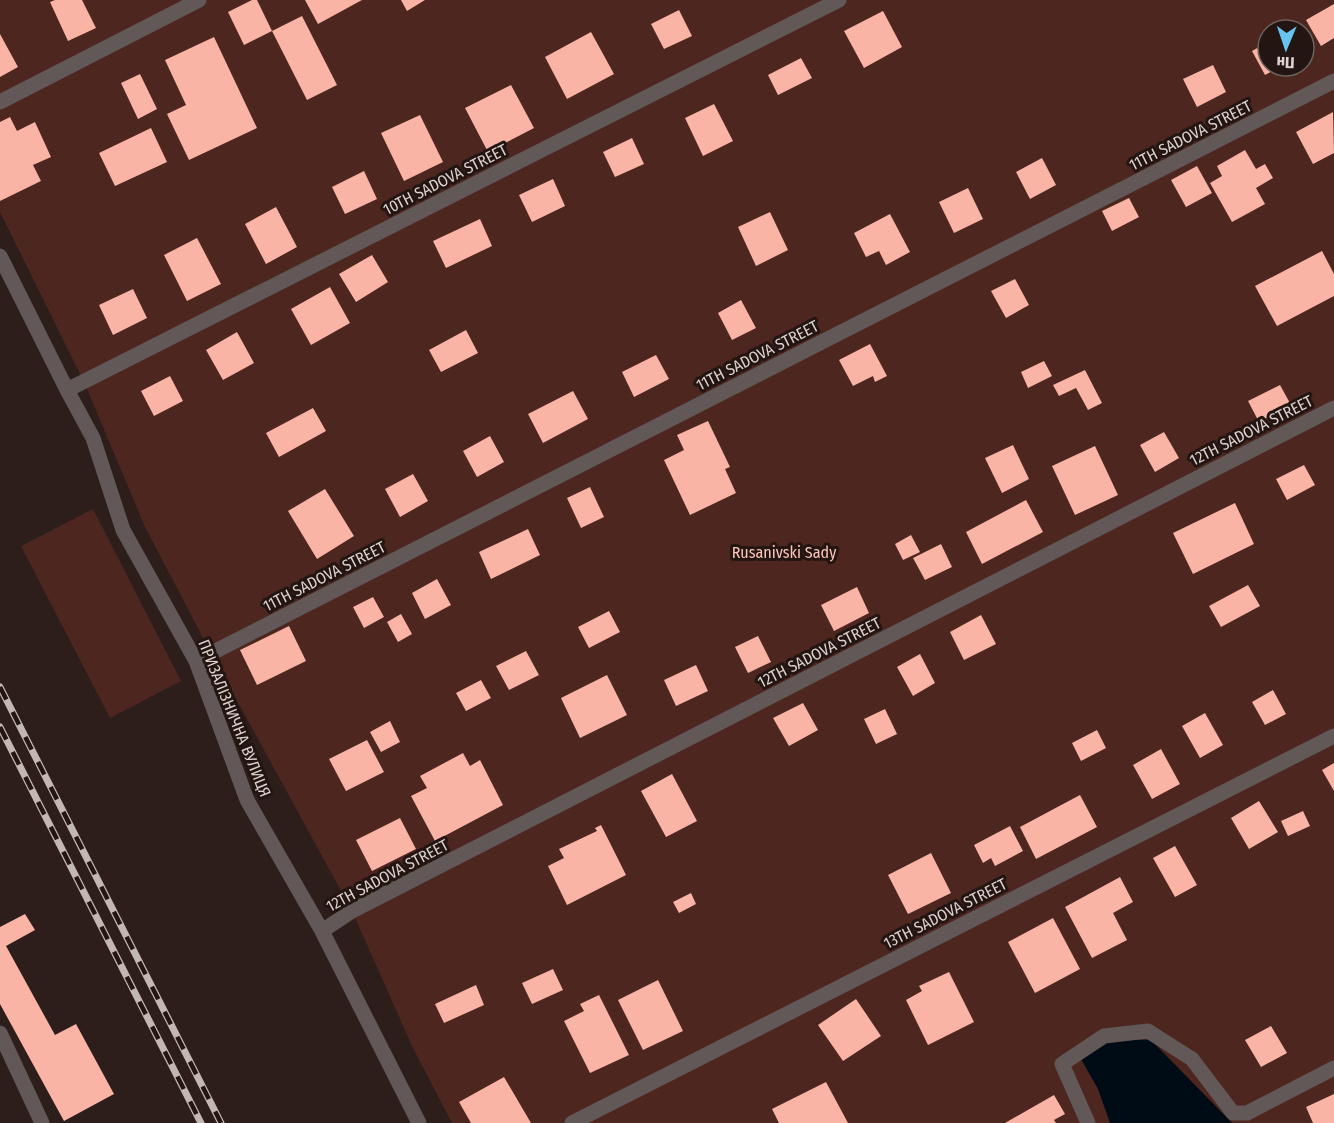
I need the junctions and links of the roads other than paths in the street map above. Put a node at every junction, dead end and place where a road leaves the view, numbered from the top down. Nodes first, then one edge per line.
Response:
1 (199, 0) edge
2 (838, 0) edge
3 (1334, 81) edge
4 (0, 102) edge
5 (0, 256) edge
6 (67, 390) junction
7 (1334, 408) edge
8 (196, 661) junction
9 (1334, 736) edge
10 (322, 931) junction
11 (0, 1033) edge
12 (1334, 1068) edge
13 (42, 1123) edge
14 (419, 1123) edge
15 (572, 1123) edge
16 (1088, 1123) edge

1 - 4 street
2 - 6 street, 10TH SADOVA STREET
3 - 8 street, 11TH SADOVA STREET
5 - 6 street, ПРИЗАЛІЗНИЧНА ВУЛИЦЯ
6 - 8 street, ПРИЗАЛІЗНИЧНА ВУЛИЦЯ
7 - 10 street, 12TH SADOVA STREET
8 - 10 street, ПРИЗАЛІЗНИЧНА ВУЛИЦЯ
9 - 15 street, 13TH SADOVA STREET
10 - 14 street, ПРИЗАЛІЗНИЧНА ВУЛИЦЯ
11 - 13 street
12 - 16 street

